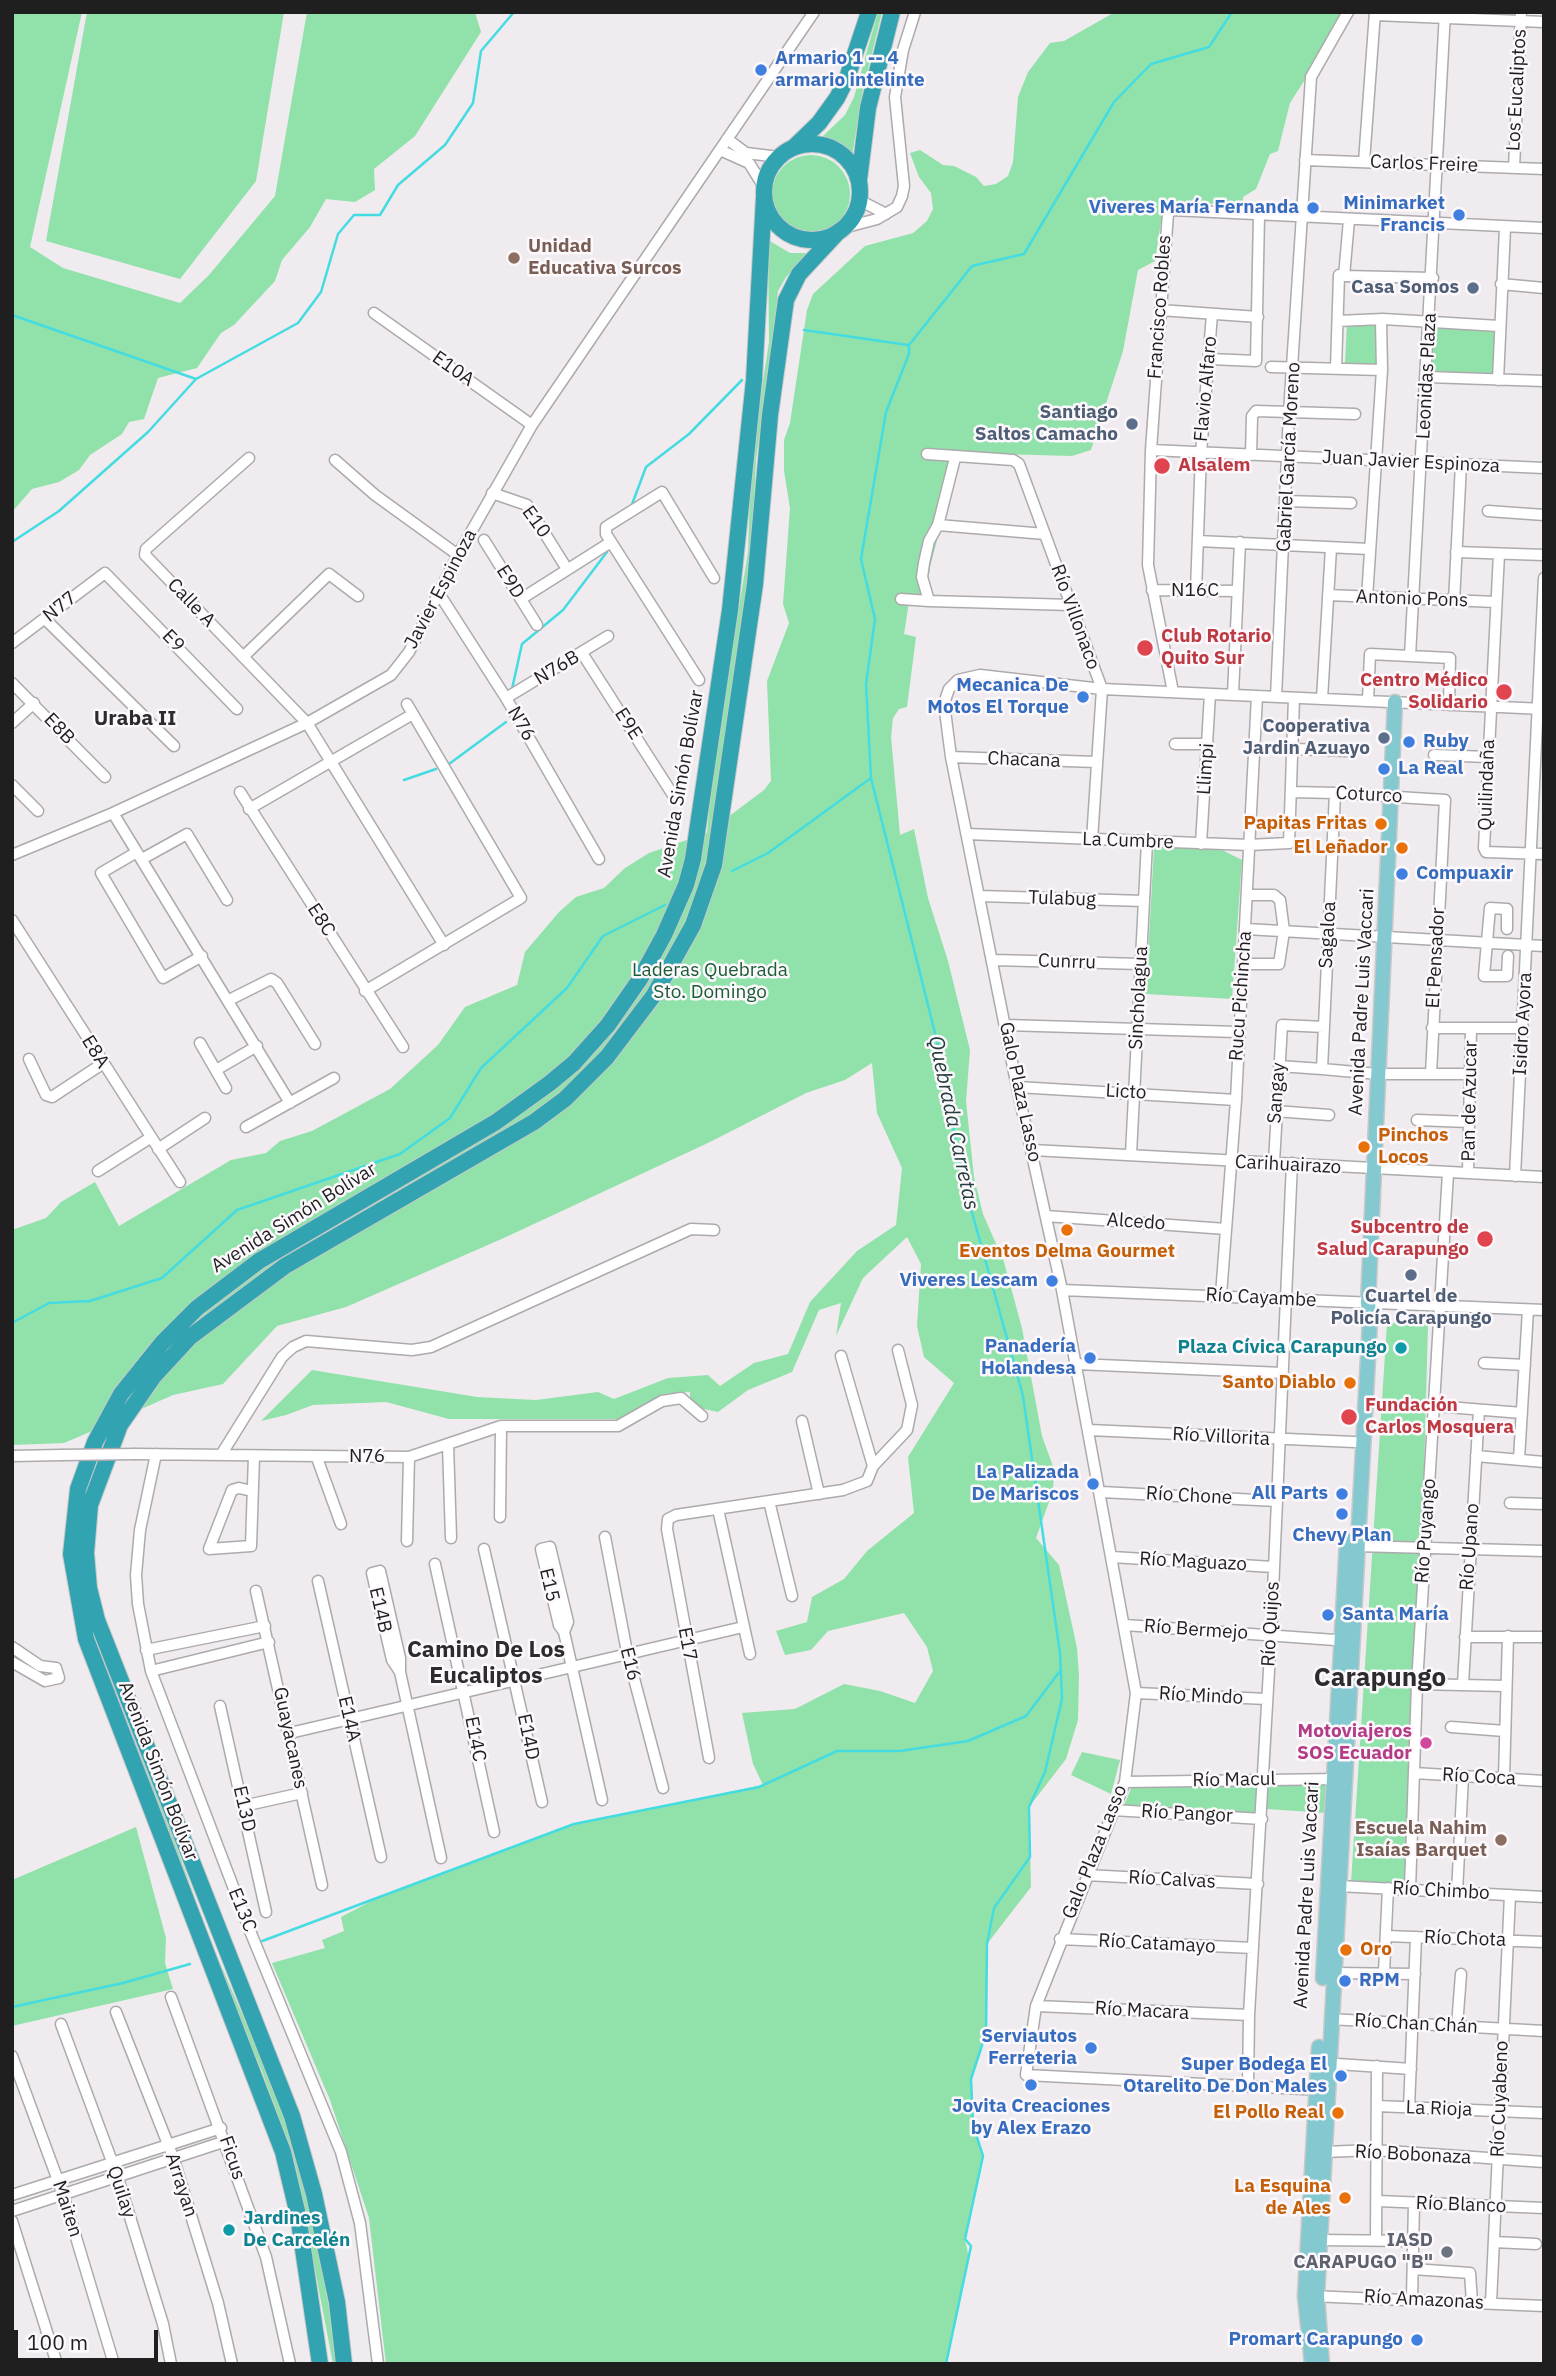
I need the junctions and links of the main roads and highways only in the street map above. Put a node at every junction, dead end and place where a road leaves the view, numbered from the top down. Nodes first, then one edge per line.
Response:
1 (869, 12) edge
2 (892, 12) edge
3 (785, 153) junction
4 (859, 180) junction
5 (764, 192) junction
6 (841, 230) junction
7 (1395, 702) road end
8 (1368, 1303) junction
9 (1345, 1640) junction
10 (1338, 1779) junction
11 (1323, 2063) junction
12 (1322, 2090) junction
13 (1311, 2296) junction
14 (320, 2364) edge
15 (344, 2364) edge
16 (1312, 2364) edge
17 (1322, 2364) edge

1 - 3 highway, Avenida Simón Bolívar
2 - 4 highway, Avenida Simón Bolívar
3 - 4 highway
3 - 5 highway, Avenida Simón Bolívar
4 - 6 highway, Avenida Simón Bolívar
5 - 6 highway
5 - 14 highway, Avenida Simón Bolívar
6 - 15 highway, Avenida Simón Bolívar
7 - 8 main road, Avenida Padre Luis Vaccari
8 - 9 main road, Avenida Padre Luis Vaccari
8 - 9 main road, Avenida Padre Luis Vaccari
9 - 10 main road, Avenida Padre Luis Vaccari
10 - 11 main road, Avenida Padre Luis Vaccari
10 - 11 main road, Avenida Padre Luis Vaccari
11 - 12 main road, Avenida Padre Luis Vaccari
12 - 13 main road, Avenida Padre Luis Vaccari
12 - 13 main road, Avenida Padre Luis Vaccari
13 - 16 main road, Avenida Padre Luis Vaccari
13 - 17 main road, Avenida Padre Luis Vaccari

